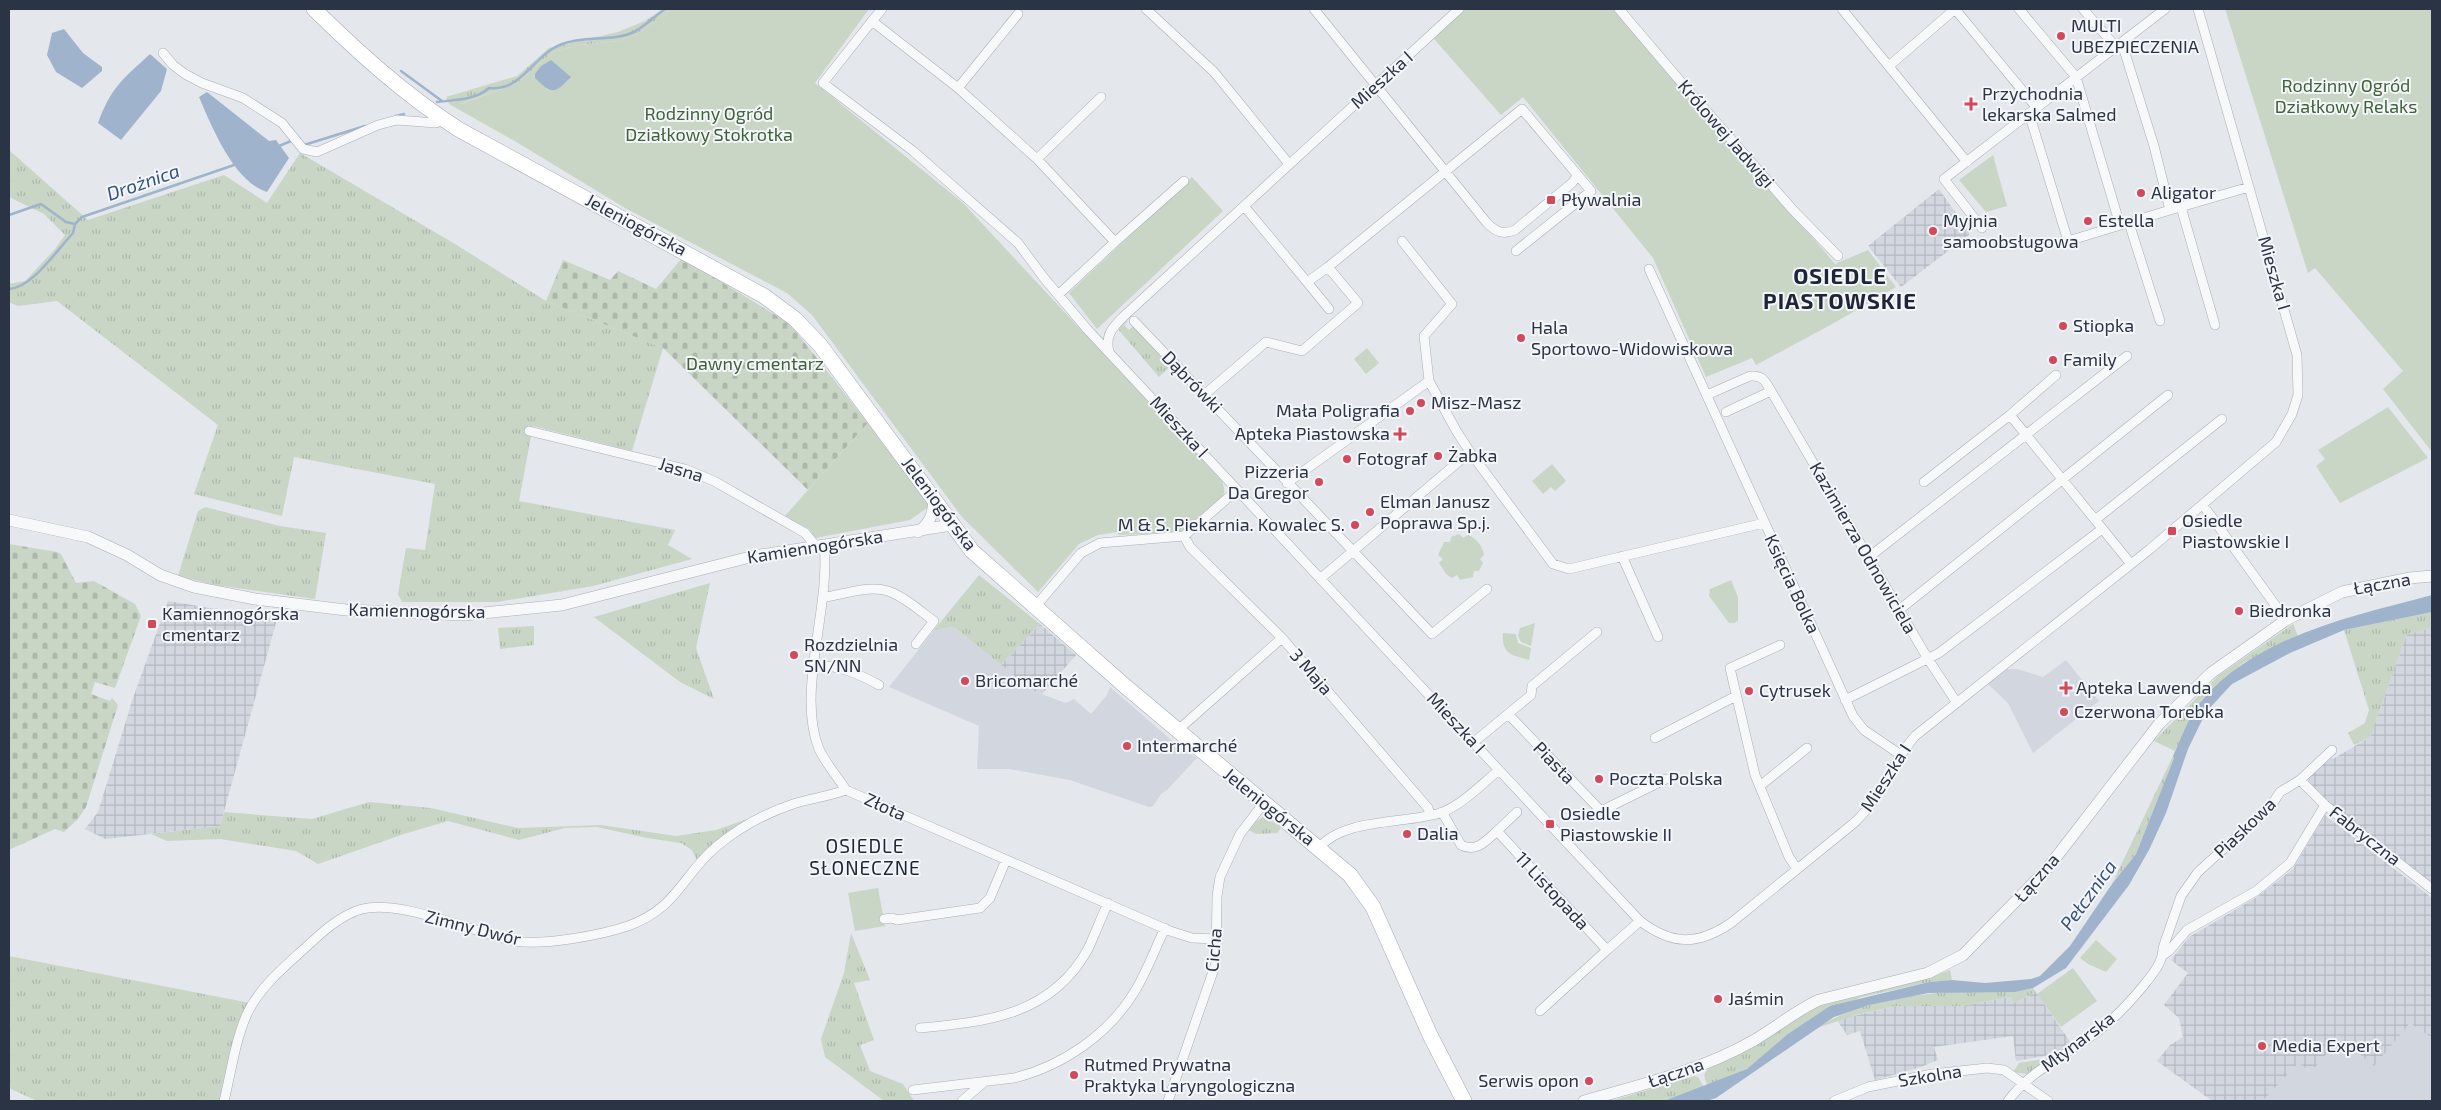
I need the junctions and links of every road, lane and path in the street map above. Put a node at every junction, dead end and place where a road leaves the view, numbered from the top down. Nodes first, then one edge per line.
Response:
1 (314, 9) edge
2 (882, 9) edge
3 (1146, 9) edge
4 (1314, 9) edge
5 (1459, 9) edge
6 (1620, 9) edge
7 (1842, 9) edge
8 (1955, 9) edge
9 (2019, 9) edge
10 (2083, 9) edge
11 (2165, 9) edge
12 (2198, 9) edge
13 (1018, 14) dead end
14 (872, 21) junction
15 (2114, 46) junction
16 (164, 53) dead end
17 (1889, 66) junction
18 (2076, 77) junction
19 (1376, 85) junction
20 (958, 88) junction
21 (1101, 98) dead end
22 (2033, 110) junction
23 (442, 119) junction
24 (1036, 159) junction
25 (1967, 162) junction
26 (1289, 164) junction
27 (1446, 170) junction
28 (1577, 176) junction
29 (1184, 182) dead end
30 (2249, 187) junction
31 (1244, 206) junction
32 (2181, 207) junction
33 (2170, 210) junction
34 (2124, 224) junction
35 (1982, 228) dead end
36 (1402, 241) dead end
37 (1115, 242) junction
38 (1516, 251) dead end
39 (1838, 256) dead end
40 (1328, 267) junction
41 (1649, 270) dead end
42 (1307, 282) junction
43 (1058, 295) junction
44 (1329, 309) dead end
45 (1134, 321) dead end
46 (2160, 321) dead end
47 (2215, 325) dead end
48 (1109, 352) junction
49 (2128, 356) dead end
50 (2056, 375) dead end
51 (1429, 382) junction
52 (1771, 391) junction
53 (1204, 394) junction
54 (2168, 395) dead end
55 (1707, 396) junction
56 (1726, 412) dead end
57 (2010, 416) junction
58 (2222, 419) dead end
59 (529, 431) dead end
60 (2026, 435) junction
61 (1470, 452) junction
62 (2063, 480) junction
63 (1924, 482) dead end
64 (1288, 483) junction
65 (1237, 490) junction
66 (934, 500) junction
67 (2203, 505) junction
68 (9, 520) edge
69 (2095, 520) junction
70 (1764, 523) junction
71 (952, 525) junction
72 (2102, 529) junction
73 (918, 532) junction
74 (1184, 536) junction
75 (820, 545) junction
76 (1353, 552) junction
77 (1622, 556) junction
78 (1869, 557) junction
79 (2132, 564) junction
80 (2432, 576) edge
81 (1320, 579) junction
82 (1487, 589) dead end
83 (823, 598) junction
84 (1035, 607) junction
85 (1899, 610) junction
86 (2286, 620) junction
87 (1597, 632) dead end
88 (1658, 637) dead end
89 (1282, 638) junction
90 (916, 644) dead end
91 (1780, 645) dead end
92 (1928, 659) junction
93 (815, 665) junction
94 (879, 686) dead end
95 (1736, 696) junction
96 (1845, 700) junction
97 (1957, 703) junction
98 (1508, 714) junction
99 (1178, 730) junction
100 (1655, 738) dead end
101 (1474, 742) junction
102 (1807, 748) dead end
103 (2332, 750) dead end
104 (1901, 755) junction
105 (1499, 770) junction
106 (1666, 779) dead end
107 (2300, 780) junction
108 (1760, 786) junction
109 (846, 790) junction
110 (1263, 804) junction
111 (2325, 805) junction
112 (1442, 812) junction
113 (1517, 812) dead end
114 (1430, 815) junction
115 (1497, 831) junction
116 (1319, 848) junction
117 (1006, 860) junction
118 (1797, 869) junction
119 (2432, 889) edge
120 (1108, 903) junction
121 (2173, 918) junction
122 (884, 919) dead end
123 (1640, 921) junction
124 (1165, 928) junction
125 (2187, 930) junction
126 (1217, 939) junction
127 (1607, 950) junction
128 (2163, 955) junction
129 (1540, 1011) dead end
130 (920, 1028) dead end
131 (983, 1082) junction
132 (2024, 1084) junction
133 (913, 1090) dead end
134 (224, 1101) edge
135 (962, 1101) edge
136 (1168, 1101) edge
137 (1464, 1101) edge
138 (1584, 1101) edge
139 (1834, 1101) edge
140 (2008, 1101) edge
141 (2048, 1101) edge

1 - 23 main road, Jeleniogórska
2 - 14 street
3 - 26 street
4 - 19 street
5 - 19 street, Mieszka I
6 - 39 street, Królowej Jadwigi
7 - 17 street
8 - 17 street
8 - 22 street
9 - 18 street
10 - 15 street
11 - 15 street
12 - 30 street, Mieszka I
13 - 20 street
14 - 20 street
14 - 43 street
15 - 18 street
15 - 33 street
16 - 23 street
17 - 25 street
18 - 22 street
18 - 34 street
19 - 26 street, Mieszka I
19 - 27 street
20 - 24 street
21 - 24 street
22 - 25 street
22 - 34 street
23 - 66 main road, Jeleniogórska
24 - 37 street
25 - 35 street
26 - 31 street, Mieszka I
27 - 28 street
27 - 28 street
27 - 40 street
28 - 38 street
29 - 37 street
30 - 32 street
30 - 67 street, Mieszka I
31 - 42 street
31 - 48 street, Mieszka I
32 - 33 street
32 - 47 street
33 - 34 street
34 - 46 street
36 - 51 street
37 - 43 street
40 - 42 street
40 - 53 street
41 - 55 street, Księcia Bolka
42 - 44 street
43 - 48 street
45 - 53 street, Dąbrówki
48 - 65 street, Mieszka I
49 - 60 street
50 - 57 street
51 - 61 street
51 - 64 street
52 - 55 street
52 - 56 street
52 - 78 street, Kazimierza Odnowiciela
53 - 64 street, Dąbrówki
54 - 62 street
55 - 70 street, Księcia Bolka
57 - 60 street
57 - 63 street
58 - 69 street
59 - 75 street, Jasna
60 - 62 street
60 - 78 street
61 - 76 street
61 - 77 street
62 - 69 street
62 - 85 street
64 - 76 street, Dąbrówki
65 - 74 street
65 - 81 street, Mieszka I
66 - 71 main road, Jeleniogórska
66 - 73 street
67 - 79 street, Mieszka I
67 - 86 street
68 - 75 street, Kamiennogórska
69 - 72 street
70 - 77 street
70 - 96 street, Księcia Bolka
71 - 73 street, Kamiennogórska
71 - 84 main road, Jeleniogórska
72 - 79 street
72 - 92 street
73 - 75 street, Kamiennogórska
74 - 84 street
74 - 89 street, 3 Maja
75 - 83 street, Złota
76 - 81 street
76 - 82 street
77 - 88 street
78 - 85 street, Kazimierza Odnowiciela
79 - 97 street, Mieszka I
80 - 86 street, Łączna
81 - 101 street, Mieszka I
83 - 90 street
83 - 93 street, Złota
84 - 99 main road, Jeleniogórska
85 - 92 street, Kazimierza Odnowiciela
86 - 138 street, Łączna
87 - 98 street
89 - 99 street
89 - 114 street, 3 Maja
91 - 95 street
92 - 96 street
92 - 97 street, Kazimierza Odnowiciela
93 - 94 street
93 - 109 street, Złota
95 - 100 street
95 - 108 street
96 - 104 street, Księcia Bolka
97 - 104 street, Mieszka I
98 - 101 street
98 - 106 street, Piasta
99 - 110 main road, Jeleniogórska
101 - 105 street, Mieszka I
102 - 108 street
103 - 107 street, Piaskowa
104 - 118 street, Mieszka I
105 - 112 street
105 - 123 street, Mieszka I
107 - 111 street, Fabryczna
107 - 121 street, Piaskowa
108 - 118 street
109 - 117 street, Złota
109 - 134 street, Zimny Dwór
110 - 116 main road, Jeleniogórska
110 - 126 street, Cicha
111 - 119 street, Fabryczna
111 - 125 street
112 - 114 street
112 - 115 street
113 - 115 street
114 - 116 street
115 - 127 street, 11 Listopada
116 - 137 main road, Jeleniogórska
117 - 120 street, Złota
117 - 122 street
118 - 123 street, Mieszka I
120 - 124 street, Złota
120 - 130 street
121 - 125 street
121 - 128 street, Piaskowa
123 - 127 street
124 - 126 street, Złota
124 - 131 street
125 - 128 street
126 - 136 street, Cicha
127 - 129 street
128 - 132 street, Młynarska
131 - 133 street
131 - 135 street
132 - 139 street, Szkolna
132 - 140 street, Młynarska
132 - 141 street, Szkolna

